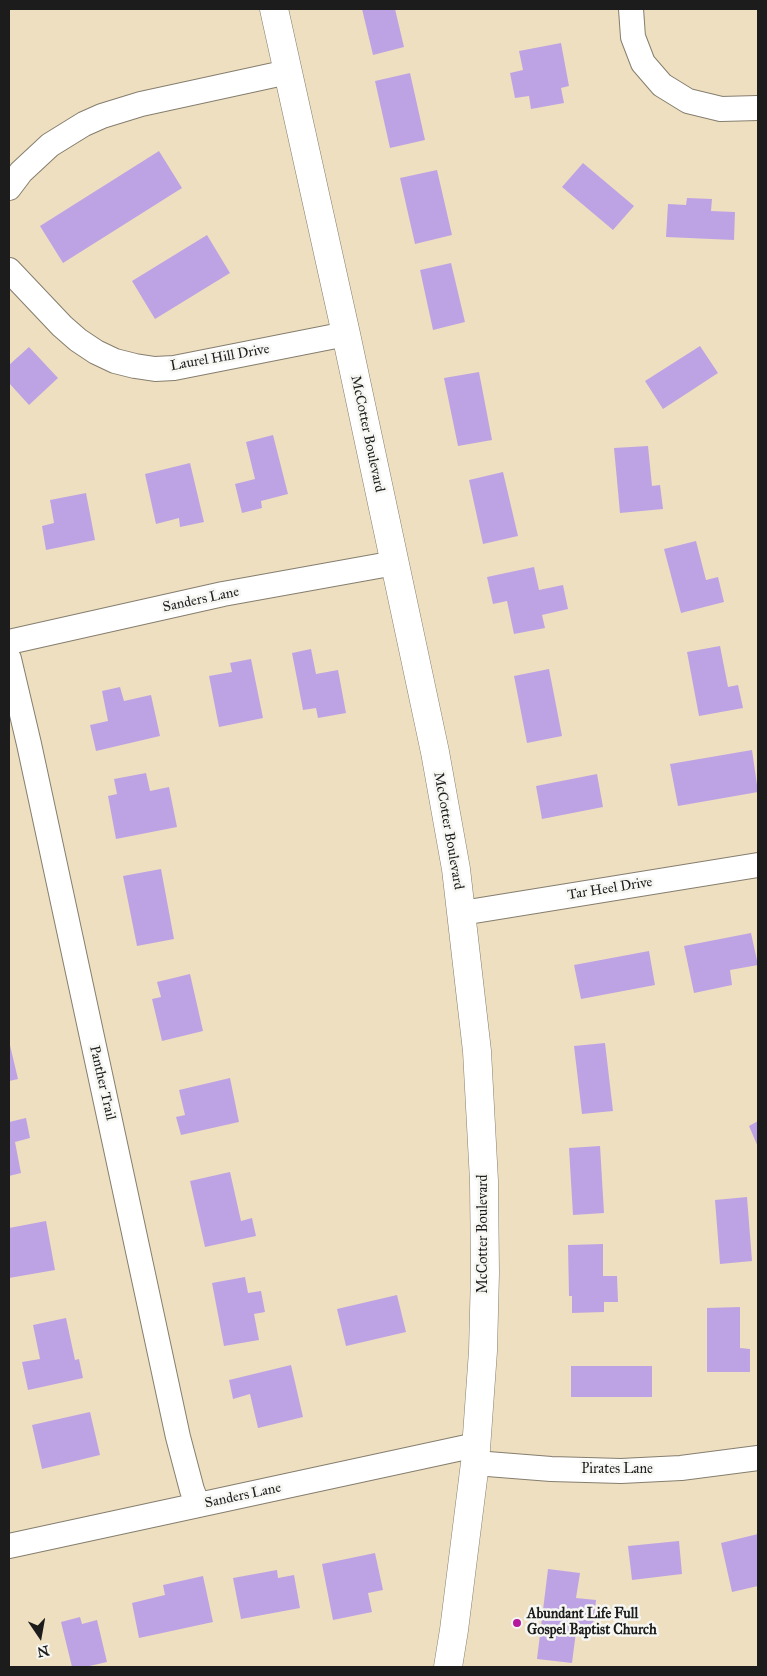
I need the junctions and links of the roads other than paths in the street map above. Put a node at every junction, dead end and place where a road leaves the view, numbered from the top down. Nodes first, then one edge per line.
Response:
1 (274, 9) edge
2 (631, 9) edge
3 (288, 72) junction
4 (758, 108) edge
5 (9, 188) edge
6 (9, 270) edge
7 (346, 334) junction
8 (395, 563) junction
9 (9, 642) edge
10 (9, 659) edge
11 (758, 865) edge
12 (462, 913) junction
13 (476, 1454) junction
14 (758, 1458) edge
15 (198, 1505) junction
16 (9, 1546) edge
17 (448, 1667) edge

1 - 3 street, McCotter Boulevard
2 - 4 street
3 - 5 street
3 - 7 street, McCotter Boulevard
6 - 7 street, Laurel Hill Drive
7 - 8 street, McCotter Boulevard
8 - 9 street, Sanders Lane
8 - 12 street, McCotter Boulevard
10 - 15 street, Panther Trail
11 - 12 street, Tar Heel Drive
12 - 13 street, McCotter Boulevard
13 - 14 street, Pirates Lane
13 - 15 street, Sanders Lane
13 - 17 street, McCotter Boulevard
15 - 16 street, Sanders Lane

